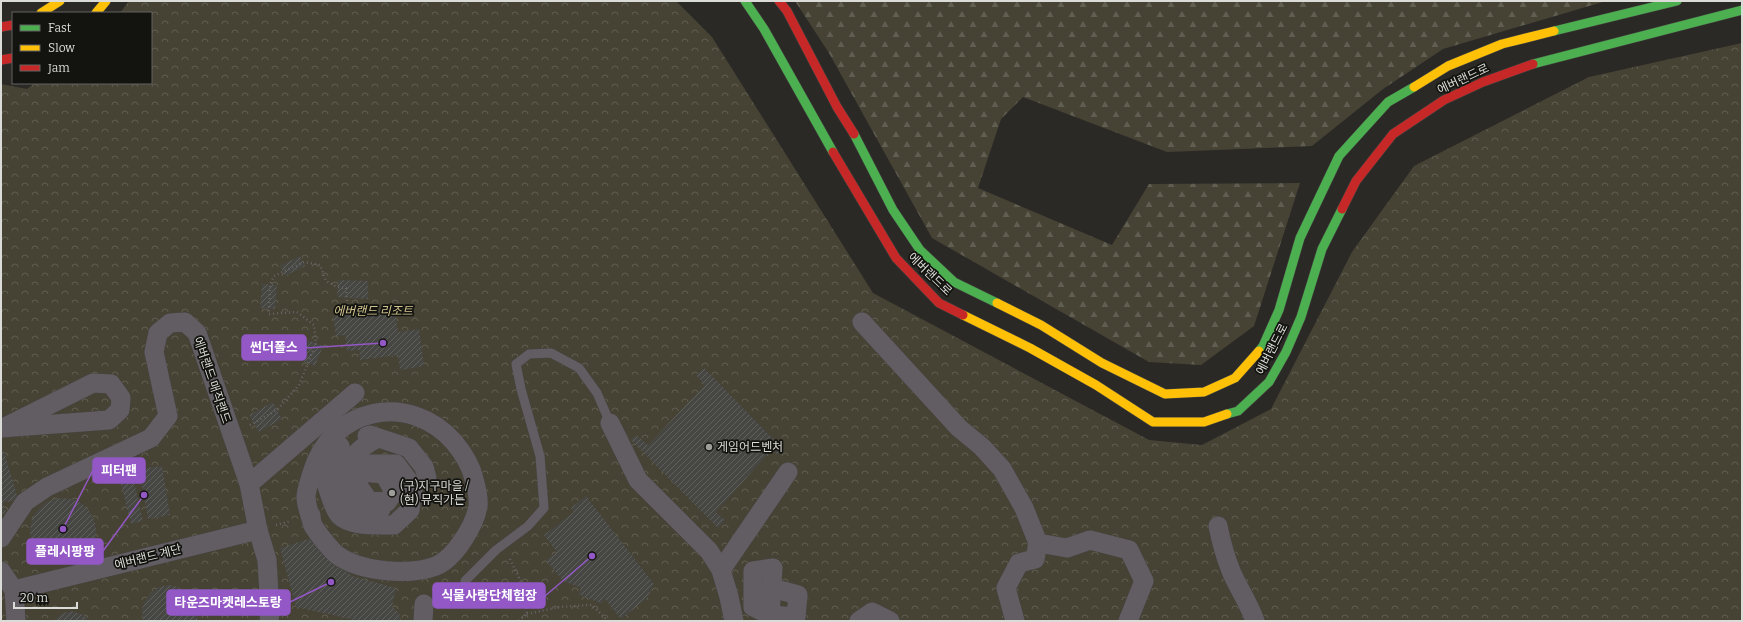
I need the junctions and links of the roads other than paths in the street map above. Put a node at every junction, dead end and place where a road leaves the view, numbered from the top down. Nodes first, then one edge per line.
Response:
1 (60, 1) edge
2 (106, 1) edge
3 (745, 1) edge
4 (778, 1) edge
5 (1677, 1) edge
6 (1742, 10) edge
7 (43, 12) edge
8 (97, 12) edge
9 (12, 25) edge
10 (1, 28) edge
11 (12, 58) edge
12 (1, 60) edge
13 (862, 322) dead end
14 (355, 393) dead end
15 (610, 423) joint
16 (3, 428) edge
17 (378, 438) junction
18 (340, 446) junction
19 (315, 461) junction
20 (361, 472) junction
21 (788, 472) dead end
22 (427, 478) dead end
23 (249, 484) junction
24 (394, 492) junction
25 (1218, 526) dead end
26 (258, 530) junction
27 (1, 538) edge
28 (1038, 543) junction
29 (721, 570) junction
30 (1, 571) edge
31 (465, 581) dead end
32 (772, 588) junction
33 (14, 590) junction
34 (771, 618) edge
35 (796, 619) edge
36 (16, 621) edge
37 (269, 621) edge
38 (734, 621) edge
39 (859, 621) edge
40 (890, 621) edge
41 (1015, 621) edge
42 (1128, 621) edge
43 (1256, 621) edge

1 - 7 street
2 - 8 street
3 - 6 street, 에버랜드로
4 - 5 street, 에버랜드로
9 - 10 street
11 - 12 street
13 - 28 street
14 - 23 street
15 - 29 street
15 - 31 lane
16 - 16 street
17 - 18 street
17 - 22 street
17 - 24 street
18 - 19 street
18 - 20 street
19 - 19 street
20 - 24 street
20 - 24 street
21 - 29 street
23 - 26 street, 에버랜드 매직랜드
23 - 27 street, 에버랜드 매직랜드
25 - 43 street
26 - 33 street, 에버랜드 계단
26 - 37 street, 에버랜드 매직랜드
28 - 41 street
28 - 42 street
29 - 38 street
30 - 33 street
32 - 34 street
32 - 34 street
32 - 35 street
33 - 36 street
34 - 35 street
39 - 40 street

